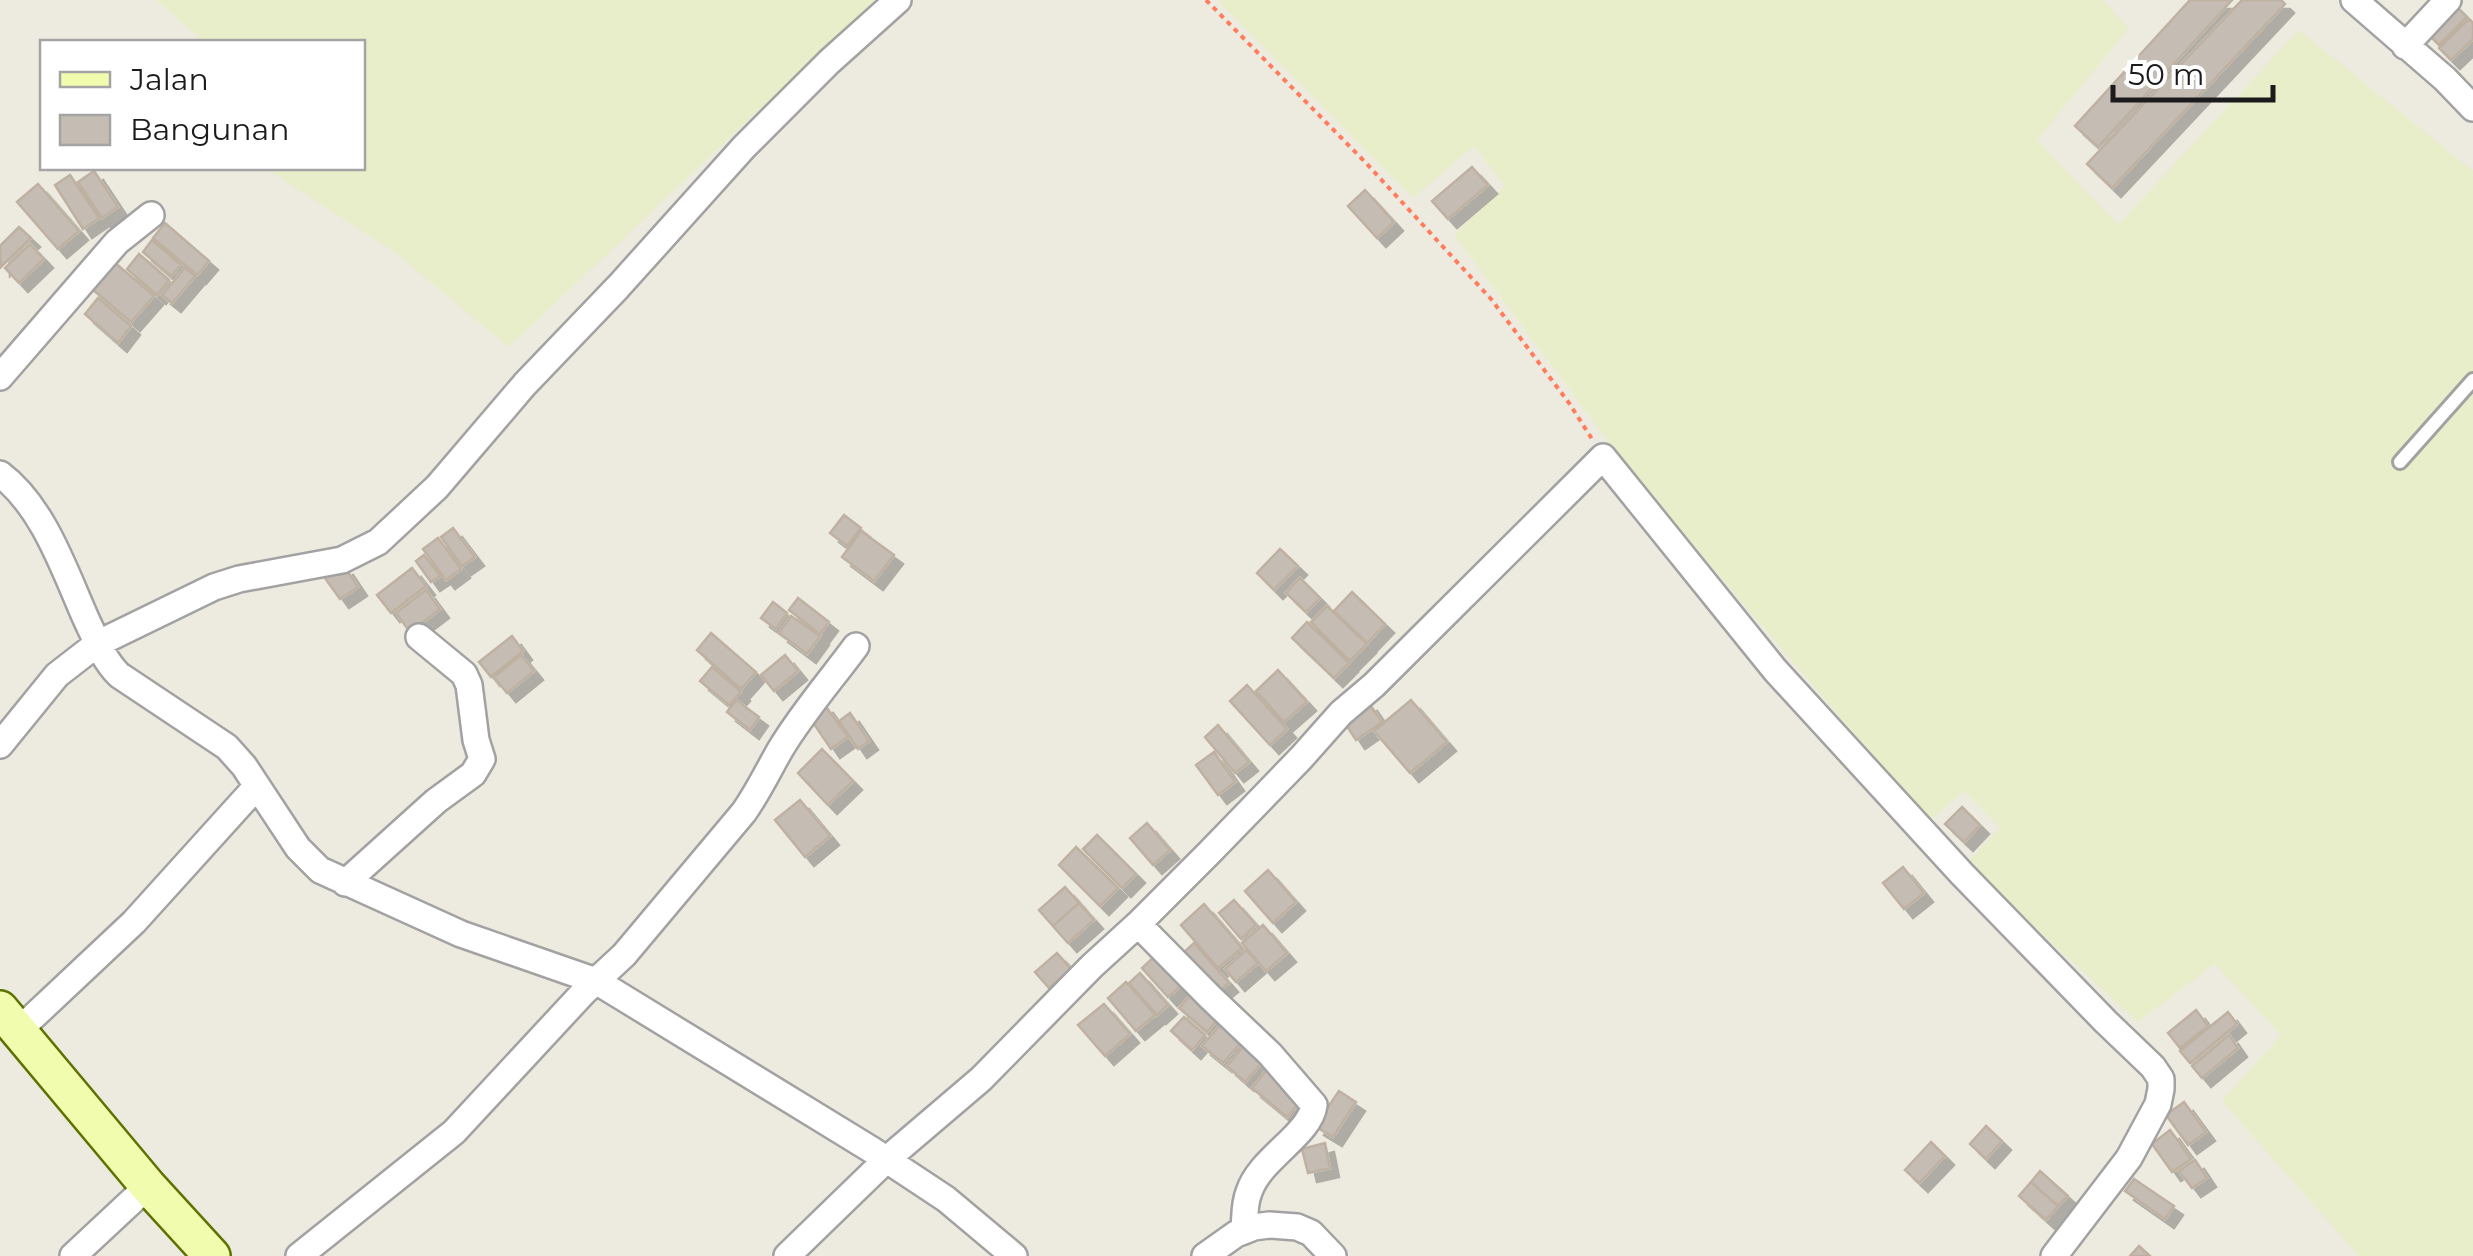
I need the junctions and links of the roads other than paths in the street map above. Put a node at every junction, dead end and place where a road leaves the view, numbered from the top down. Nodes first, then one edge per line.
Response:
1 (898, 0) edge
2 (2354, 0) edge
3 (2448, 0) edge
4 (2406, 46) junction
5 (2473, 108) edge
6 (150, 215) dead end
7 (0, 377) edge
8 (2473, 380) edge
9 (2400, 462) dead end
10 (0, 474) edge
11 (419, 637) dead end
12 (97, 644) junction
13 (856, 646) dead end
14 (0, 745) edge
15 (257, 786) junction
16 (344, 882) junction
17 (1138, 924) junction
18 (596, 982) junction
19 (9, 1020) edge
20 (886, 1160) junction
21 (148, 1186) junction
22 (1244, 1231) junction
23 (73, 1256) edge
24 (212, 1256) edge
25 (299, 1256) edge
26 (788, 1256) edge
27 (1014, 1256) edge
28 (1205, 1256) edge
29 (1333, 1256) edge
30 (2054, 1256) edge

1 - 12 street
2 - 4 street
3 - 4 street
4 - 5 street
6 - 7 street
8 - 9 lane
10 - 12 street
11 - 16 street
12 - 14 street
12 - 15 street
13 - 18 street
15 - 16 street
15 - 19 street
16 - 18 street
17 - 20 street
17 - 22 street
17 - 30 street
18 - 20 street
18 - 25 street
19 - 21 street
20 - 26 street
20 - 27 street
21 - 23 street
21 - 24 street
22 - 28 street
22 - 29 street

